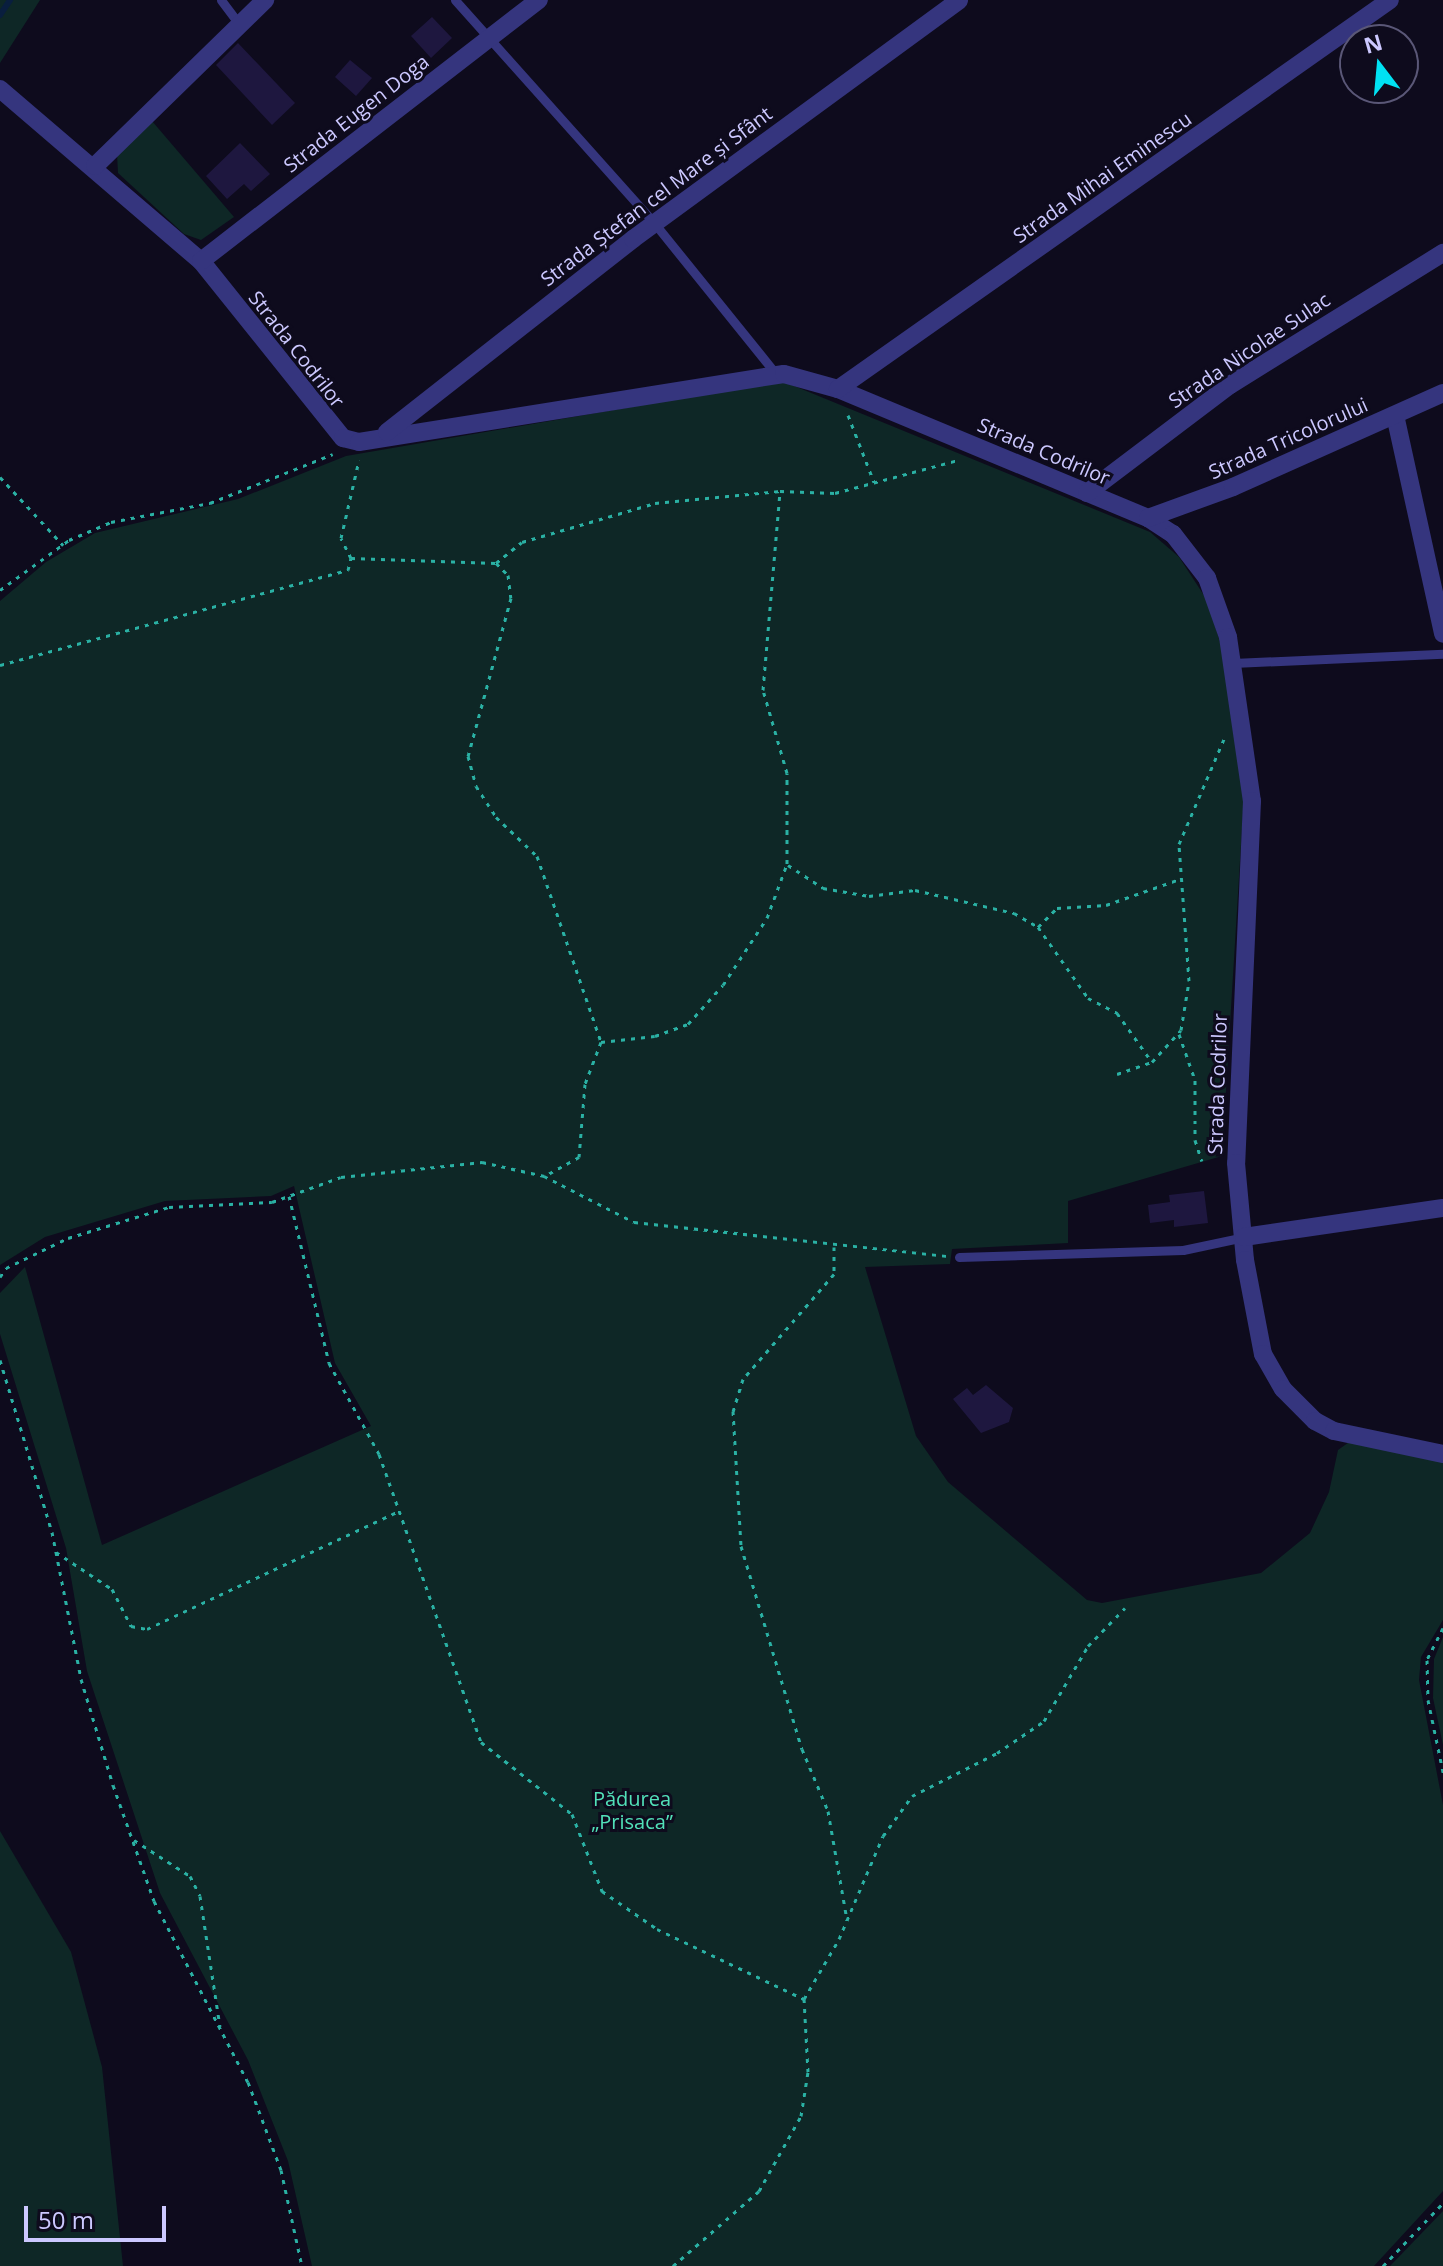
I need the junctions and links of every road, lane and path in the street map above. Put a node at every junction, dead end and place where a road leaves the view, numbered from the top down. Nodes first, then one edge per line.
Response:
1 (221, 0) edge
2 (265, 0) edge
3 (455, 0) edge
4 (539, 0) edge
5 (959, 0) edge
6 (1390, 0) edge
7 (239, 24) junction
8 (488, 38) junction
9 (0, 89) edge
10 (95, 166) junction
11 (655, 224) junction
12 (1443, 253) edge
13 (201, 261) junction
14 (776, 374) junction
15 (838, 389) junction
16 (1443, 393) edge
17 (1395, 415) junction
18 (385, 434) junction
19 (359, 442) junction
20 (988, 451) junction
21 (0, 477) edge
22 (874, 482) junction
23 (780, 491) junction
24 (1087, 493) junction
25 (1148, 518) junction
26 (63, 545) junction
27 (351, 558) junction
28 (496, 563) junction
29 (0, 590) edge
30 (1443, 634) edge
31 (1443, 654) edge
32 (1233, 663) junction
33 (0, 665) edge
34 (1238, 706) junction
35 (787, 864) junction
36 (1180, 879) junction
37 (1038, 927) junction
38 (1179, 1034) junction
39 (601, 1042) junction
40 (1152, 1062) junction
41 (1117, 1074) dead end
42 (1202, 1161) dead end
43 (544, 1176) junction
44 (289, 1196) junction
45 (1443, 1208) edge
46 (1244, 1237) junction
47 (834, 1247) junction
48 (959, 1257) joint
49 (0, 1277) edge
50 (0, 1360) edge
51 (1443, 1454) edge
52 (400, 1510) junction
53 (56, 1552) junction
54 (1125, 1608) dead end
55 (1443, 1628) edge
56 (1443, 1772) edge
57 (132, 1839) junction
58 (847, 1920) junction
59 (804, 1999) junction
60 (221, 2029) junction
61 (1443, 2203) edge
62 (302, 2266) edge
63 (673, 2266) edge
64 (1383, 2266) edge

1 - 7 lane
2 - 7 street
3 - 8 lane
4 - 8 street, Strada Eugen Doga
5 - 11 street, Strada Ștefan cel Mare și Sfânt
6 - 15 street, Strada Mihai Eminescu
7 - 10 street
8 - 11 lane
8 - 13 street, Strada Eugen Doga
9 - 10 street, Strada Codrilor
10 - 13 street, Strada Codrilor
11 - 14 lane
11 - 18 street, Strada Ștefan cel Mare și Sfânt
12 - 24 street, Strada Nicolae Sulac
13 - 19 street, Strada Codrilor
14 - 15 street, Strada Codrilor
14 - 18 street, Strada Codrilor
15 - 20 street, Strada Codrilor
15 - 22 path
16 - 17 street, Strada Tricolorului
17 - 25 street, Strada Tricolorului
17 - 30 street
18 - 19 street, Strada Codrilor
19 - 26 path
19 - 27 path
20 - 22 path
20 - 24 street, Strada Codrilor
21 - 26 path
22 - 23 path
23 - 28 path
23 - 35 path
24 - 25 street, Strada Codrilor
25 - 32 street, Strada Codrilor
26 - 29 path
27 - 28 path
27 - 33 path
28 - 39 path
31 - 32 lane
32 - 34 street, Strada Codrilor
34 - 36 path
34 - 46 street, Strada Codrilor
35 - 37 path
35 - 39 path
36 - 37 path
36 - 38 path
37 - 40 path
38 - 40 path
38 - 42 path
39 - 43 path
40 - 41 path
43 - 44 path
43 - 47 path
44 - 49 path
44 - 52 path
45 - 46 street
46 - 48 lane
46 - 51 street, Strada Codrilor
47 - 48 path
47 - 58 path
50 - 53 path
52 - 53 path
52 - 59 path
53 - 57 path
54 - 58 path
55 - 56 path
57 - 60 path
57 - 60 path
58 - 59 path
59 - 63 path
60 - 62 path
61 - 64 path

